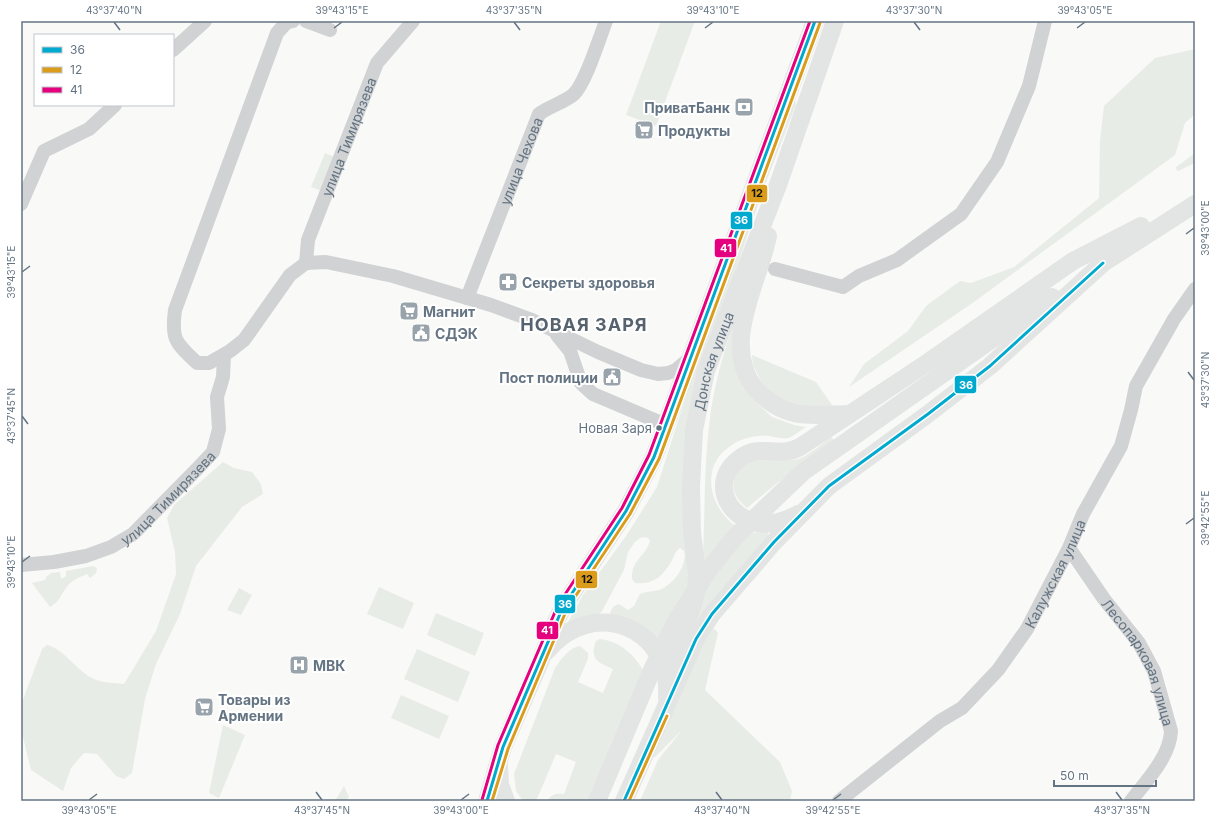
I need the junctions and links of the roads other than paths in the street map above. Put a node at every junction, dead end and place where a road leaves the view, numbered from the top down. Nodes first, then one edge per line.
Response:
1 (205, 21) edge
2 (293, 21) edge
3 (306, 21) edge
4 (413, 21) edge
5 (606, 21) edge
6 (815, 21) edge
7 (835, 21) edge
8 (1045, 21) edge
9 (330, 30) dead end
10 (174, 49) edge
11 (113, 106) edge
12 (778, 185) junction
13 (1195, 199) edge
14 (21, 204) edge
15 (1195, 204) edge
16 (306, 263) junction
17 (1103, 263) junction
18 (775, 269) dead end
19 (1195, 289) edge
20 (467, 298) junction
21 (553, 330) junction
22 (598, 352) junction
23 (224, 355) junction
24 (692, 357) junction
25 (577, 368) junction
26 (849, 414) junction
27 (666, 425) junction
28 (806, 508) junction
29 (1069, 548) junction
30 (21, 565) edge
31 (540, 662) junction
32 (662, 714) junction
33 (503, 747) junction
34 (625, 800) edge
35 (486, 801) edge
36 (506, 801) edge
37 (597, 801) edge
38 (839, 801) edge
39 (1131, 801) edge

1 - 10 street
2 - 23 street
3 - 9 street
4 - 16 street, улица Тимирязева
5 - 20 street, улица Чехова
6 - 24 main road, Донская улица
7 - 12 main road, Донская улица
8 - 18 street
11 - 14 street
12 - 26 main road
12 - 32 main road, Донская улица
13 - 26 main road
15 - 17 main road
16 - 20 street
16 - 23 street
17 - 28 main road
17 - 37 main road
19 - 29 street, Калужская улица
20 - 21 street
21 - 22 street
21 - 25 street
22 - 24 street
22 - 25 street
23 - 30 street, улица Тимирязева
24 - 27 main road, Донская улица
25 - 27 street
26 - 28 main road
27 - 31 main road, Донская улица
28 - 32 main road
29 - 38 street, Калужская улица
29 - 39 street, Лесопарковая улица
31 - 32 main road
31 - 33 main road, Донская улица
32 - 34 main road
33 - 35 main road, Донская улица
33 - 36 main road

